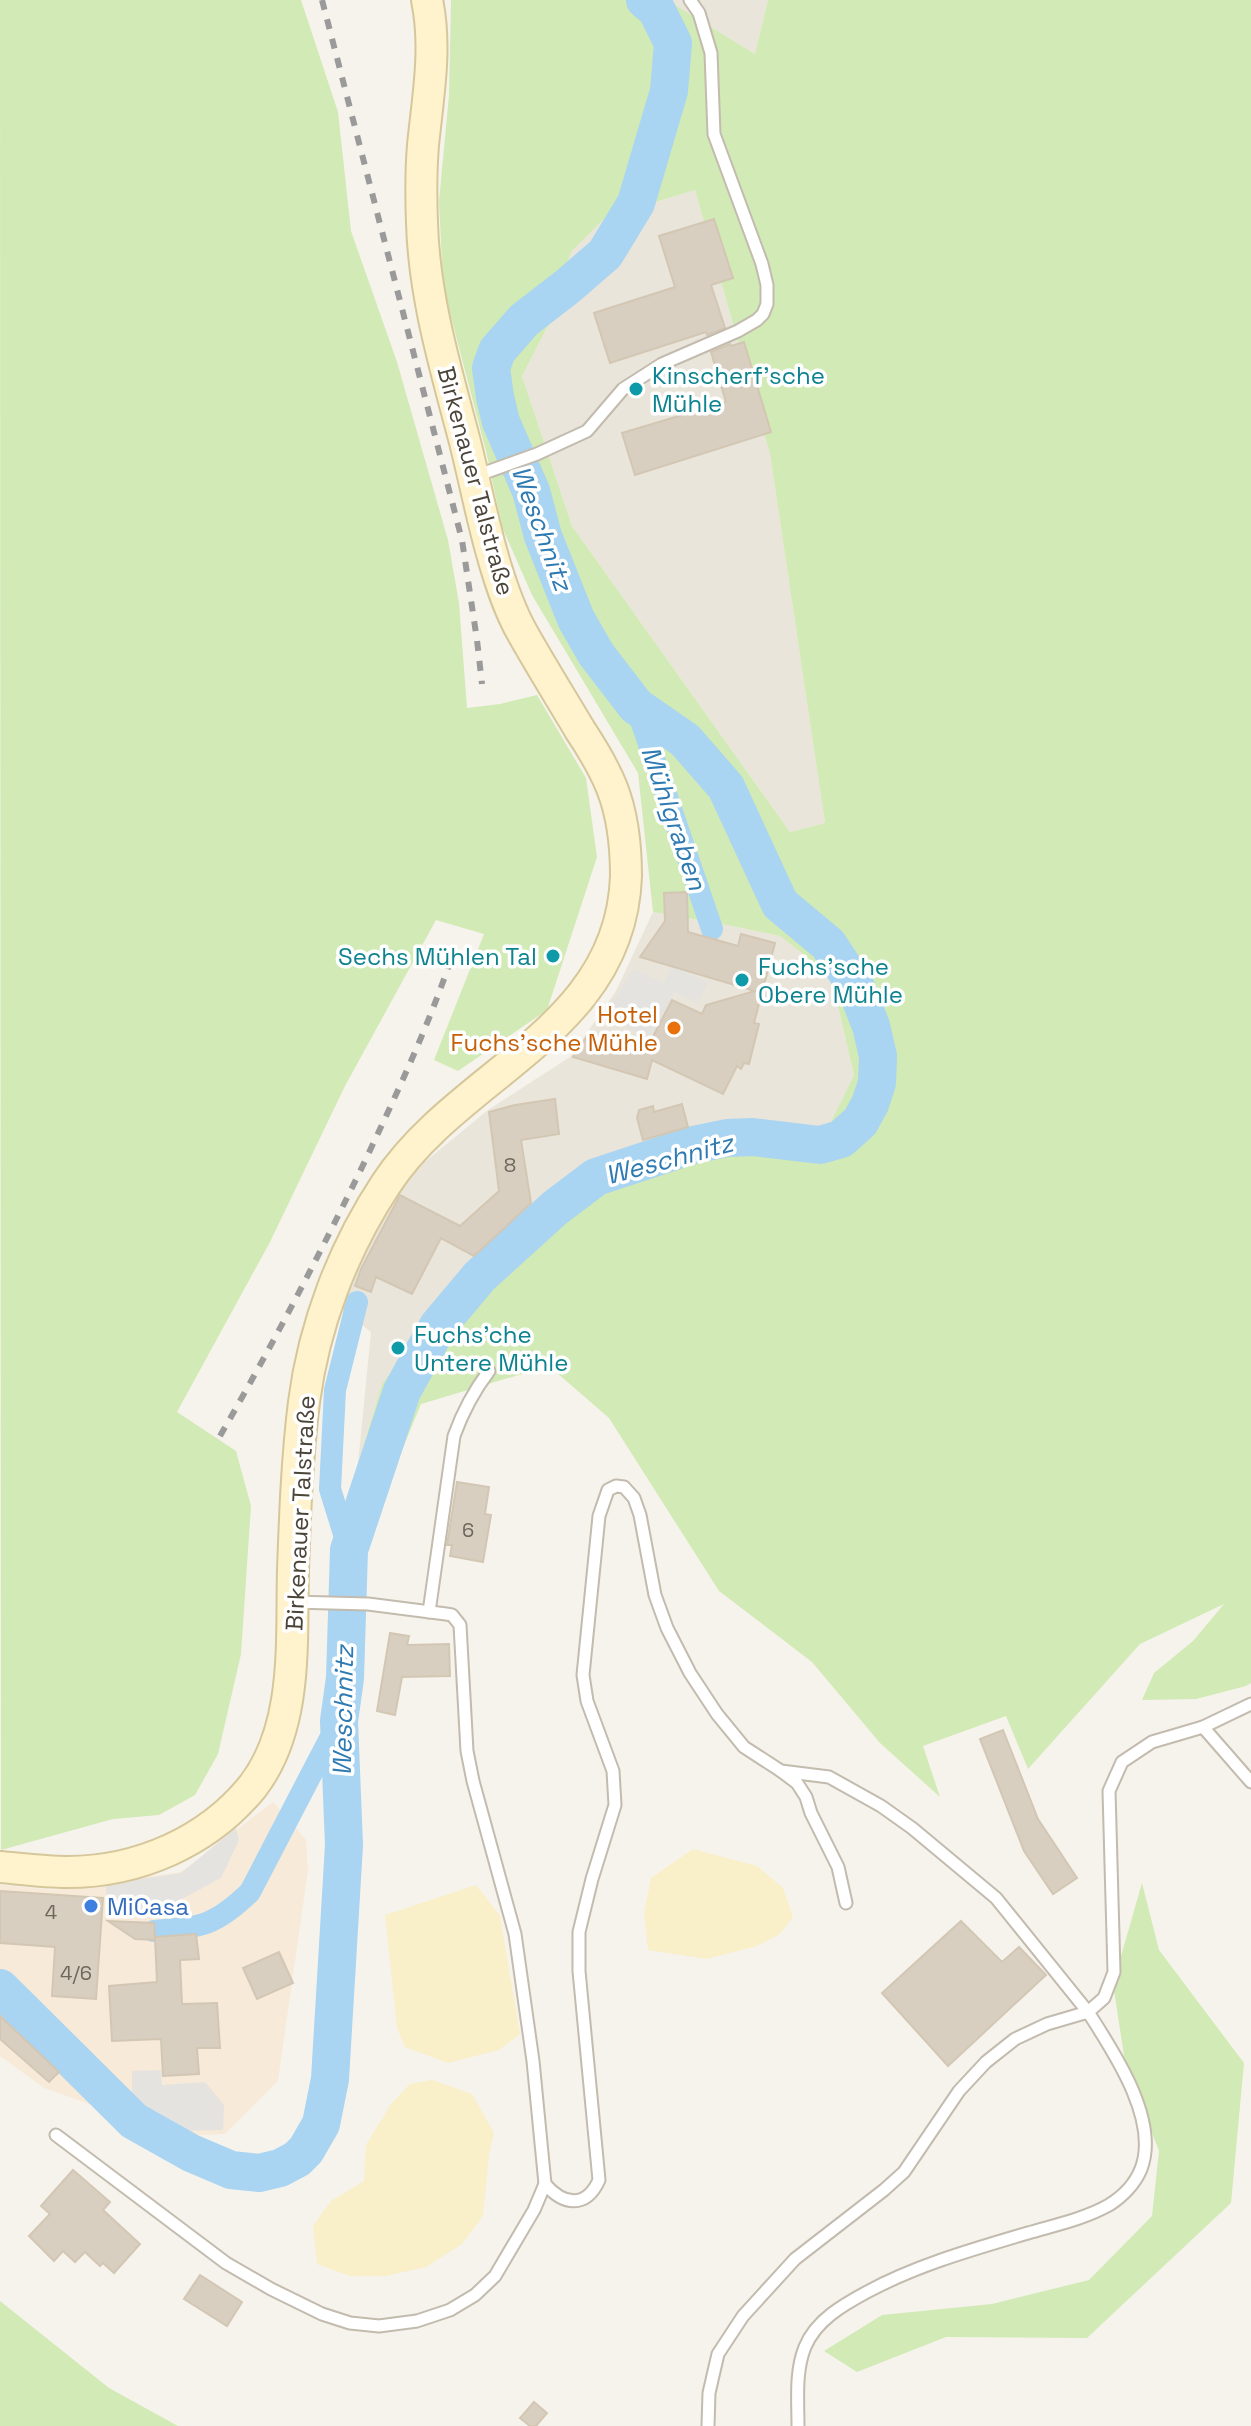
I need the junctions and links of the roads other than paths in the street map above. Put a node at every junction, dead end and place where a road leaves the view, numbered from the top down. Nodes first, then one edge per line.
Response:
1 (427, 0) edge
2 (690, 0) edge
3 (483, 474) junction
4 (489, 1371) dead end
5 (292, 1602) junction
6 (429, 1612) junction
7 (1251, 1704) edge
8 (1203, 1727) junction
9 (781, 1771) junction
10 (1251, 1782) edge
11 (0, 1867) edge
12 (846, 1903) dead end
13 (1088, 2012) junction
14 (56, 2135) dead end
15 (545, 2184) junction
16 (708, 2426) edge
17 (798, 2426) edge

1 - 3 main road, Birkenauer Talstraße
2 - 3 lane
3 - 5 main road, Birkenauer Talstraße
4 - 6 lane
5 - 6 lane
5 - 11 main road, Birkenauer Talstraße
6 - 15 lane
7 - 8 lane
8 - 10 lane
8 - 13 lane
9 - 12 lane
9 - 13 lane
9 - 15 lane
13 - 16 lane
13 - 17 lane
14 - 15 lane

